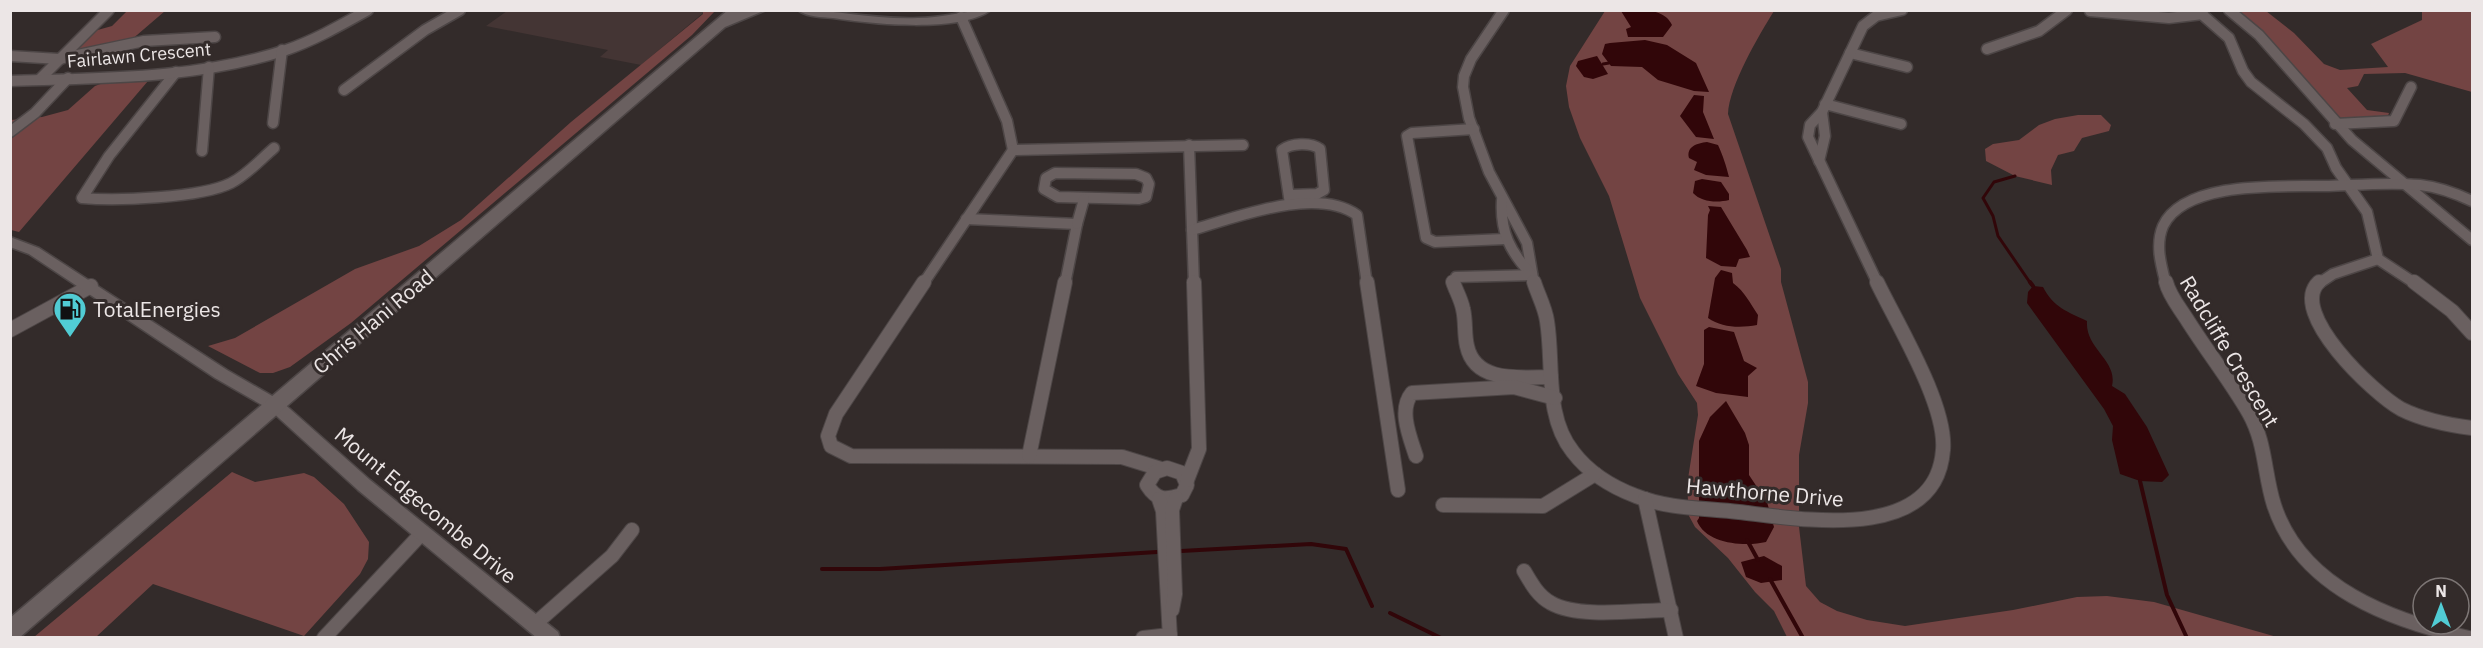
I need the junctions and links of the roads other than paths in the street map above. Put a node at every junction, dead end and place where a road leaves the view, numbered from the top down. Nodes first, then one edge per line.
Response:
1 (109, 10) edge
2 (368, 10) edge
3 (462, 10) edge
4 (760, 10) edge
5 (803, 10) edge
6 (986, 10) edge
7 (1504, 10) edge
8 (1902, 10) edge
9 (2067, 10) edge
10 (2229, 10) edge
11 (2090, 11) edge
12 (2200, 12) edge
13 (1869, 15) edge
14 (727, 17) edge
15 (962, 17) junction
16 (469, 20) dead end
17 (215, 38) dead end
18 (1987, 49) dead end
19 (282, 50) junction
20 (1850, 53) junction
21 (10, 56) edge
22 (59, 59) junction
23 (209, 67) junction
24 (1907, 67) dead end
25 (176, 72) junction
26 (68, 78) junction
27 (40, 79) junction
28 (10, 81) edge
29 (2411, 87) dead end
30 (344, 90) dead end
31 (1823, 108) junction
32 (273, 123) dead end
33 (1901, 124) dead end
34 (2335, 124) junction
35 (1810, 125) junction
36 (1826, 128) junction
37 (1474, 129) junction
38 (10, 132) edge
39 (1810, 142) junction
40 (1825, 144) junction
41 (1189, 145) junction
42 (1243, 145) dead end
43 (274, 148) dead end
44 (1012, 150) junction
45 (202, 151) dead end
46 (1819, 161) junction
47 (2348, 185) junction
48 (2405, 185) junction
49 (1084, 199) junction
50 (1290, 200) junction
51 (1502, 200) junction
52 (2472, 201) edge
53 (966, 219) junction
54 (1077, 224) junction
55 (1192, 230) junction
56 (1522, 230) junction
57 (1505, 240) junction
58 (2472, 240) edge
59 (10, 241) edge
60 (1529, 248) junction
61 (2378, 259) junction
62 (1532, 275) junction
63 (91, 286) junction
64 (10, 330) edge
65 (2472, 333) edge
66 (1551, 377) junction
67 (1555, 398) junction
68 (275, 405) junction
69 (2472, 428) edge
70 (1029, 456) junction
71 (1416, 456) dead end
72 (1138, 461) junction
73 (1161, 469) junction
74 (1595, 474) junction
75 (1182, 475) junction
76 (1149, 478) junction
77 (1398, 490) dead end
78 (1176, 498) junction
79 (1159, 499) junction
80 (1645, 499) junction
81 (1443, 505) dead end
82 (632, 530) dead end
83 (423, 532) junction
84 (1524, 571) dead end
85 (1671, 610) junction
86 (1170, 618) junction
87 (535, 624) junction
88 (10, 632) edge
89 (1170, 636) edge
90 (324, 638) edge
91 (551, 638) edge
92 (1143, 638) edge
93 (1676, 638) edge
94 (2469, 638) edge

1 - 22 street
2 - 19 street, Fairlawn Crescent
3 - 16 street
3 - 30 street
4 - 14 main road, Chris Hani Road
5 - 15 street
6 - 15 street
7 - 37 street, Hawthorne Drive
8 - 13 street
9 - 18 street
10 - 34 street
11 - 12 street
12 - 47 street
13 - 20 street
14 - 68 main road, Chris Hani Road
15 - 44 street
17 - 22 street
19 - 23 street, Fairlawn Crescent
19 - 32 street
20 - 24 street
20 - 31 street
21 - 22 street
22 - 27 street
23 - 25 street, Fairlawn Crescent
23 - 45 street
25 - 26 street, Fairlawn Crescent
25 - 43 street
26 - 27 street, Fairlawn Crescent
26 - 38 street
27 - 28 street, Fairlawn Crescent
29 - 34 street
31 - 33 street
31 - 35 street
31 - 36 street
34 - 48 street
35 - 36 street
35 - 39 street, Hawthorne Drive
36 - 40 street
37 - 51 street, Hawthorne Drive
37 - 57 street
39 - 40 street
39 - 46 street, Hawthorne Drive
40 - 46 street
41 - 42 street
41 - 44 street
41 - 55 street
44 - 53 street
46 - 80 street, Hawthorne Drive
47 - 48 street, Radcliffe Crescent
47 - 61 street
47 - 94 street, Radcliffe Crescent
48 - 52 street, Radcliffe Crescent
48 - 58 street
49 - 49 street
49 - 54 street
50 - 50 street
50 - 55 street
50 - 77 street
51 - 56 street, Hawthorne Drive
51 - 57 street, Hawthorne Drive
53 - 54 street
53 - 70 street
54 - 70 street
55 - 75 street
56 - 57 street
56 - 60 street, Hawthorne Drive
57 - 60 street
57 - 62 street, Hawthorne Drive
59 - 63 street, Mount Edgecombe Drive
60 - 62 street, Hawthorne Drive
61 - 65 street
61 - 69 street
62 - 66 street, Hawthorne Drive
62 - 66 street
63 - 64 street
63 - 68 street, Mount Edgecombe Drive
66 - 67 street, Hawthorne Drive
67 - 71 street
67 - 74 street, Hawthorne Drive
68 - 83 street, Mount Edgecombe Drive
68 - 88 main road, Chris Hani Road
70 - 72 street
72 - 73 street
72 - 76 street
73 - 75 street
73 - 76 street
74 - 80 street, Hawthorne Drive
74 - 81 street
75 - 78 street
76 - 79 street
78 - 79 street
78 - 86 street
79 - 86 street
80 - 85 street
82 - 87 street
83 - 87 street, Mount Edgecombe Drive
83 - 90 street
84 - 85 street
85 - 93 street
86 - 89 street
87 - 91 street, Mount Edgecombe Drive
89 - 92 street

